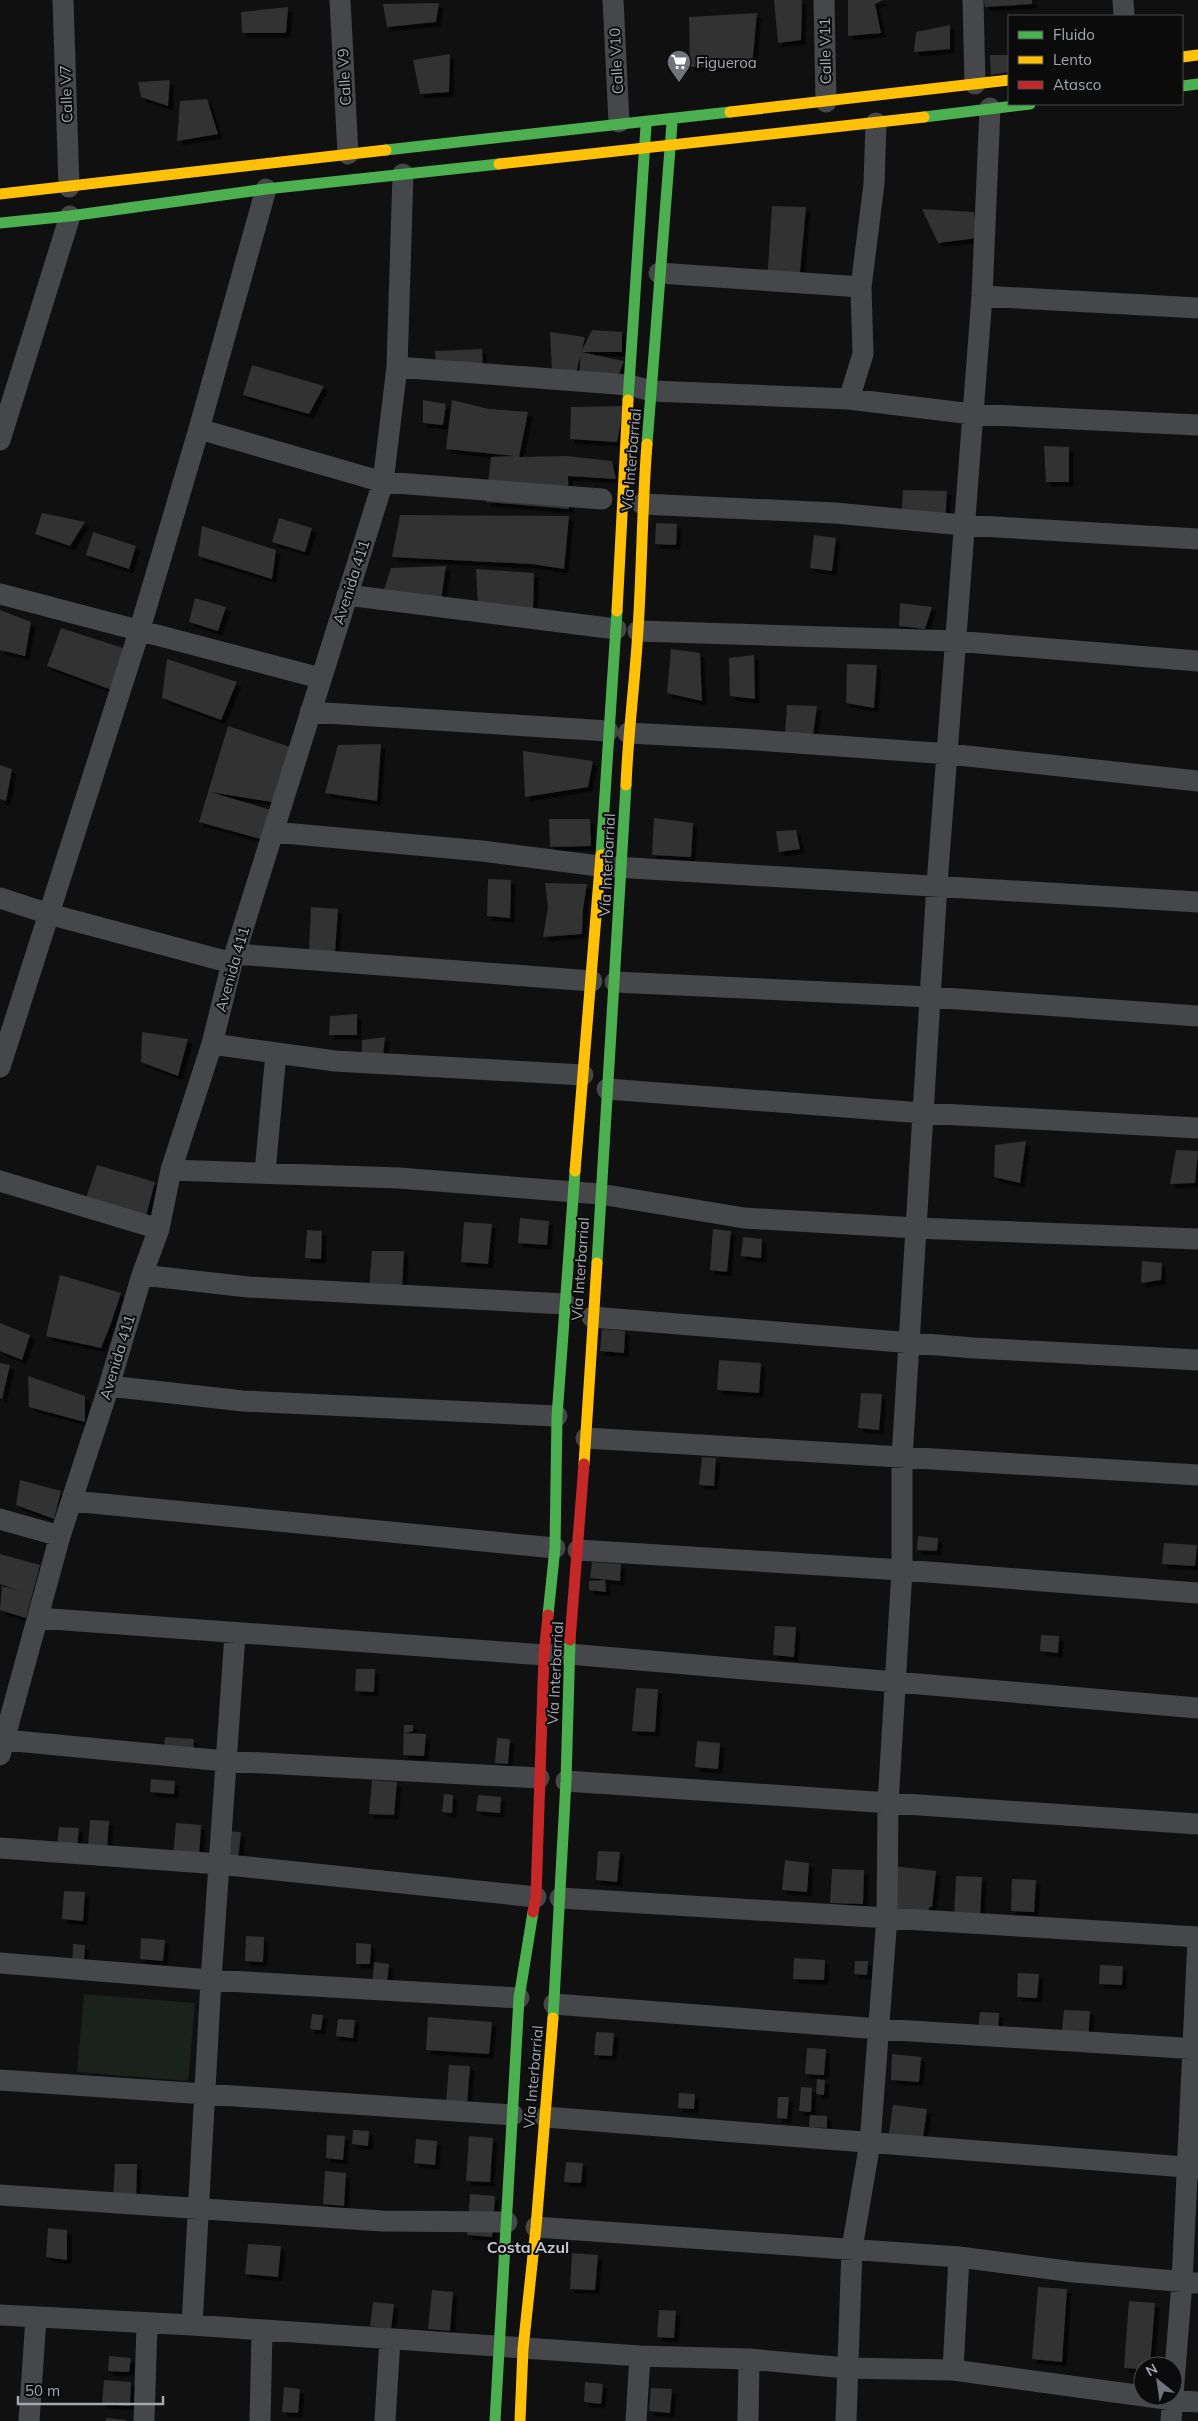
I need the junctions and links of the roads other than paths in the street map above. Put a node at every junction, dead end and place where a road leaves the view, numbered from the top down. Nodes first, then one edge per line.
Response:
1 (63, 0) edge
2 (340, 0) edge
3 (613, 0) edge
4 (824, 0) edge
5 (973, 0) edge
6 (1123, 0) edge
7 (1124, 15) edge
8 (1198, 55) edge
9 (1183, 57) edge
10 (1008, 80) edge
11 (976, 84) junction
12 (1198, 84) edge
13 (1183, 86) edge
14 (826, 102) junction
15 (1020, 105) edge
16 (990, 108) junction
17 (673, 118) junction
18 (620, 122) junction
19 (646, 122) junction
20 (876, 123) junction
21 (671, 145) junction
22 (644, 149) junction
23 (348, 154) junction
24 (403, 174) junction
25 (69, 188) junction
26 (266, 189) junction
27 (0, 194) edge
28 (70, 216) junction
29 (0, 223) edge
30 (659, 273) junction
31 (861, 287) junction
32 (982, 296) junction
33 (1198, 308) edge
34 (397, 368) junction
35 (629, 385) junction
36 (652, 391) junction
37 (7, 394) edge
38 (850, 399) junction
39 (972, 414) junction
40 (1198, 425) edge
41 (199, 429) junction
42 (0, 440) edge
43 (383, 482) junction
44 (602, 499) dead end
45 (642, 504) junction
46 (963, 525) junction
47 (1198, 539) edge
48 (0, 594) edge
49 (347, 595) junction
50 (616, 629) junction
51 (638, 631) junction
52 (139, 632) junction
53 (955, 642) junction
54 (1198, 661) edge
55 (320, 678) junction
56 (310, 712) junction
57 (618, 732) junction
58 (948, 754) junction
59 (1198, 781) edge
60 (272, 832) junction
61 (599, 866) junction
62 (622, 868) junction
63 (937, 884) junction
64 (0, 898) edge
65 (1198, 902) edge
66 (49, 914) junction
67 (234, 958) junction
68 (592, 981) junction
69 (615, 982) junction
70 (930, 997) junction
71 (1198, 1016) edge
72 (212, 1044) junction
73 (276, 1053) junction
74 (0, 1067) edge
75 (584, 1075) junction
76 (606, 1089) junction
77 (923, 1113) junction
78 (1198, 1128) edge
79 (171, 1170) junction
80 (265, 1172) junction
81 (0, 1180) edge
82 (573, 1192) junction
83 (600, 1194) junction
84 (916, 1228) junction
85 (159, 1229) junction
86 (1198, 1239) edge
87 (142, 1275) junction
88 (566, 1304) junction
89 (592, 1317) junction
90 (909, 1342) junction
91 (1198, 1360) edge
92 (109, 1386) junction
93 (557, 1416) junction
94 (586, 1438) junction
95 (902, 1458) junction
96 (1198, 1475) edge
97 (72, 1501) junction
98 (0, 1519) edge
99 (60, 1536) junction
100 (555, 1548) junction
101 (578, 1550) junction
102 (902, 1570) junction
103 (1198, 1593) edge
104 (38, 1618) junction
105 (235, 1634) junction
106 (569, 1654) junction
107 (544, 1655) junction
108 (894, 1681) junction
109 (1198, 1708) edge
110 (2, 1747) edge
111 (226, 1761) junction
112 (539, 1778) junction
113 (566, 1781) junction
114 (888, 1804) junction
115 (1198, 1824) edge
116 (0, 1848) edge
117 (219, 1864) junction
118 (536, 1897) junction
119 (560, 1898) junction
120 (887, 1917) junction
121 (1198, 1938) edge
122 (0, 1964) edge
123 (211, 1980) junction
124 (519, 1998) junction
125 (554, 2004) junction
126 (880, 2029) junction
127 (1196, 2049) edge
128 (0, 2080) edge
129 (205, 2093) junction
130 (513, 2115) junction
131 (545, 2117) junction
132 (870, 2143) junction
133 (1193, 2168) edge
134 (0, 2195) edge
135 (198, 2209) junction
136 (507, 2222) junction
137 (536, 2227) junction
138 (852, 2248) junction
139 (959, 2257) junction
140 (1190, 2283) edge
141 (0, 2315) edge
142 (36, 2318) junction
143 (147, 2324) junction
144 (192, 2325) junction
145 (262, 2331) junction
146 (390, 2339) junction
147 (499, 2346) junction
148 (523, 2349) junction
149 (640, 2356) junction
150 (1179, 2356) edge
151 (750, 2360) junction
152 (846, 2368) junction
153 (953, 2370) junction
154 (1133, 2397) edge
155 (1198, 2402) edge
156 (1183, 2403) edge
157 (30, 2421) edge
158 (144, 2421) edge
159 (260, 2421) edge
160 (385, 2421) edge
161 (495, 2421) edge
162 (520, 2421) edge
163 (636, 2421) edge
164 (748, 2421) edge
165 (846, 2421) edge

1 - 25 street, Calle V7
2 - 23 street, Calle V9
3 - 18 street, Calle V10
4 - 14 street, Calle V11
5 - 11 street
6 - 7 street
8 - 9 main road
10 - 11 main road
11 - 14 main road
12 - 13 main road
14 - 17 main road
15 - 16 main road
16 - 20 main road
16 - 32 street
17 - 19 main road
17 - 21 main road, Vía Interbarrial
18 - 19 main road
18 - 23 main road
19 - 22 main road, Vía Interbarrial
20 - 21 main road
20 - 31 street
21 - 22 main road
21 - 30 main road, Vía Interbarrial
22 - 24 main road
22 - 35 main road, Vía Interbarrial
23 - 25 main road
24 - 26 main road
24 - 34 street, Avenida 411
25 - 27 main road
26 - 28 main road
26 - 41 street
28 - 29 main road
28 - 37 street
30 - 31 street
30 - 36 main road, Vía Interbarrial
31 - 38 street
32 - 33 street
32 - 39 street
34 - 35 street
34 - 43 street, Avenida 411
35 - 36 street
35 - 50 main road, Vía Interbarrial
36 - 38 street
36 - 45 main road, Vía Interbarrial
37 - 42 street
38 - 39 street
39 - 40 street
39 - 46 street
41 - 43 street
41 - 52 street
43 - 44 street
43 - 49 street, Avenida 411
45 - 46 street
45 - 51 main road, Vía Interbarrial
46 - 47 street
46 - 53 street
48 - 52 street
49 - 50 street
49 - 55 street, Avenida 411
50 - 57 main road, Vía Interbarrial
51 - 53 street
51 - 57 main road, Vía Interbarrial
52 - 55 street
52 - 66 street
53 - 54 street
53 - 58 street
55 - 56 street, Avenida 411
56 - 57 street
56 - 60 street, Avenida 411
57 - 58 street
57 - 61 main road, Vía Interbarrial
57 - 62 main road, Vía Interbarrial
58 - 59 street
58 - 63 street
60 - 61 street
60 - 67 street, Avenida 411
61 - 62 street
61 - 68 main road, Vía Interbarrial
62 - 63 street
62 - 69 main road, Vía Interbarrial
63 - 65 street
63 - 70 street
64 - 66 street
66 - 67 street
66 - 74 street
67 - 68 street
67 - 72 street, Avenida 411
68 - 75 main road, Vía Interbarrial
69 - 70 street
69 - 76 main road, Vía Interbarrial
70 - 71 street
70 - 77 street
72 - 73 street
72 - 79 street, Avenida 411
73 - 75 street
73 - 80 street
75 - 82 main road, Vía Interbarrial
76 - 77 street
76 - 83 main road, Vía Interbarrial
77 - 78 street
77 - 84 street
79 - 80 street
79 - 85 street, Avenida 411
80 - 82 street
81 - 85 street
82 - 83 street
82 - 88 main road, Vía Interbarrial
83 - 84 street
83 - 89 main road, Vía Interbarrial
84 - 86 street
84 - 90 street
85 - 87 street, Avenida 411
87 - 88 street
87 - 92 street, Avenida 411
88 - 93 main road, Vía Interbarrial
89 - 90 street
89 - 94 main road, Vía Interbarrial
90 - 91 street
90 - 95 street
92 - 93 street
92 - 97 street, Avenida 411
93 - 100 main road, Vía Interbarrial
94 - 95 street
94 - 101 main road, Vía Interbarrial
95 - 96 street
95 - 102 street
97 - 99 street, Avenida 411
97 - 100 street
98 - 99 street
99 - 104 street, Avenida 411
100 - 107 main road, Vía Interbarrial
101 - 102 street
101 - 106 main road, Vía Interbarrial
102 - 103 street
102 - 108 street
104 - 105 street
104 - 110 street, Avenida 411
105 - 107 street
105 - 111 street
106 - 107 street
106 - 108 street
106 - 113 main road, Vía Interbarrial
107 - 112 main road, Vía Interbarrial
108 - 109 street
108 - 114 street
110 - 111 street
111 - 112 street
111 - 117 street
112 - 118 main road, Vía Interbarrial
113 - 114 street
113 - 119 main road, Vía Interbarrial
114 - 115 street
114 - 120 street
116 - 117 street
117 - 118 street
117 - 123 street
118 - 124 main road, Vía Interbarrial
119 - 120 street
119 - 125 main road, Vía Interbarrial
120 - 121 street
120 - 126 street
121 - 127 street
122 - 123 street
123 - 124 street
123 - 129 street
124 - 130 main road, Vía Interbarrial
125 - 126 street
125 - 131 main road, Vía Interbarrial
126 - 127 street
126 - 132 street
127 - 133 street
128 - 129 street
129 - 130 street
129 - 135 street
130 - 136 main road, Vía Interbarrial
131 - 132 street
131 - 137 main road, Vía Interbarrial
132 - 133 street
132 - 138 street
133 - 140 street
134 - 135 street
135 - 136 street
135 - 144 street
136 - 147 main road, Vía Interbarrial
137 - 138 street
137 - 148 main road, Vía Interbarrial
138 - 139 street
138 - 152 street
139 - 140 street
139 - 153 street
140 - 150 street
141 - 142 street
142 - 143 street
142 - 157 street
143 - 144 street
143 - 158 street
144 - 145 street
145 - 146 street
145 - 159 street
146 - 147 street
146 - 160 street
147 - 148 street
147 - 161 main road, Vía Interbarrial
148 - 149 street
148 - 162 main road, Vía Interbarrial
149 - 151 street
149 - 163 street
151 - 152 street
151 - 164 street
152 - 153 street
152 - 165 street
153 - 154 street
155 - 156 street

